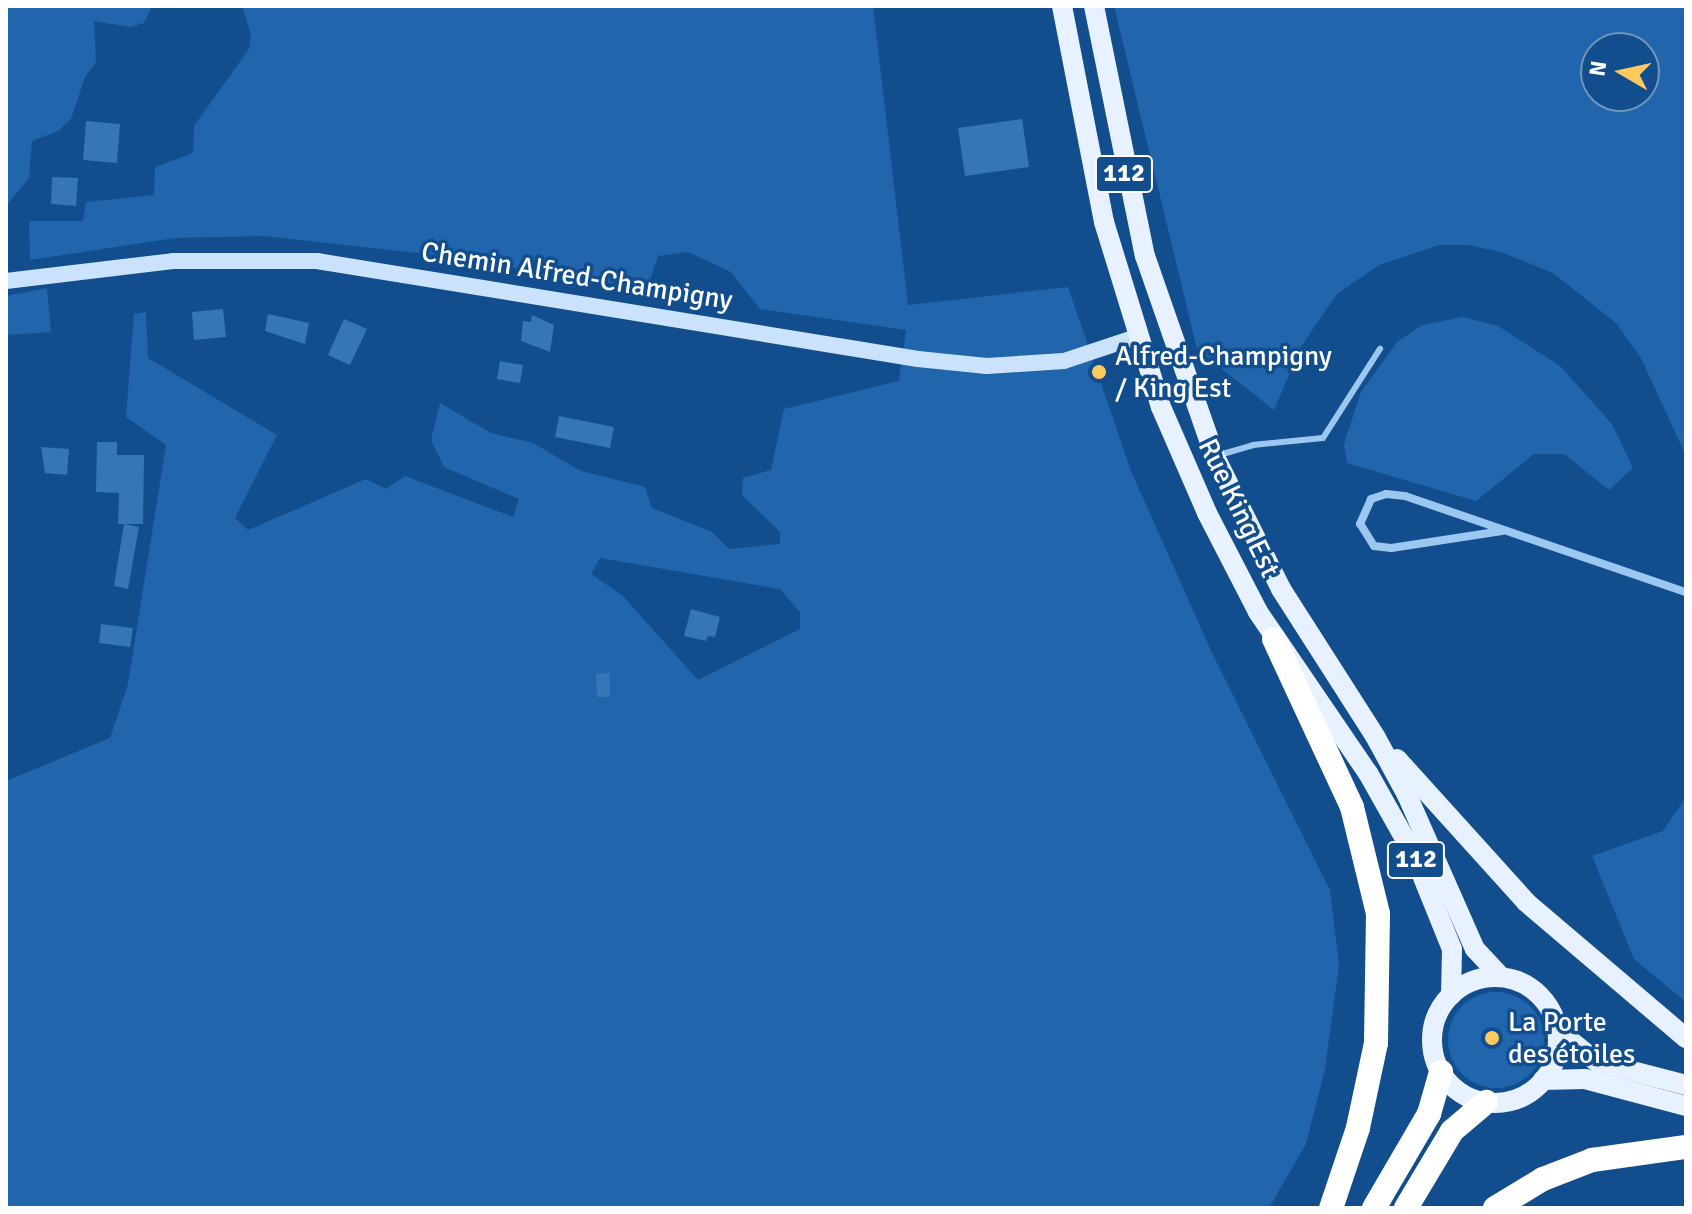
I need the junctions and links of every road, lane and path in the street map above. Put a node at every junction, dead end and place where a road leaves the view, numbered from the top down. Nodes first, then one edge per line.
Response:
1 (1062, 6) edge
2 (1094, 6) edge
3 (6, 281) edge
4 (1136, 337) junction
5 (1380, 349) dead end
6 (1215, 457) junction
7 (1502, 531) junction
8 (1686, 592) edge
9 (1274, 639) junction
10 (1375, 736) junction
11 (1501, 977) junction
12 (1451, 995) junction
13 (1557, 1030) junction
14 (1686, 1038) edge
15 (1441, 1072) junction
16 (1543, 1080) junction
17 (1686, 1085) edge
18 (1486, 1102) junction
19 (1686, 1106) edge
20 (1686, 1147) edge
21 (1331, 1208) edge
22 (1374, 1208) edge
23 (1406, 1208) edge
24 (1495, 1208) edge

1 - 4 main road, Rue King Est / 112
2 - 6 main road, Rue King Est / 112
3 - 4 street, Chemin Alfred-Champigny
4 - 9 main road, Rue King Est / 112
5 - 6 lane
6 - 10 main road, Rue King Est / 112
7 - 7 street
7 - 8 street
9 - 12 main road, Rue King Est / 112
9 - 21 highway
10 - 11 main road, Rue King Est / 112
10 - 14 main road
11 - 12 main road
11 - 13 main road, 112
12 - 15 main road, 112
13 - 16 main road
13 - 17 main road, 112
15 - 18 main road
15 - 22 highway
16 - 18 main road
16 - 19 main road
18 - 23 highway
20 - 24 highway

